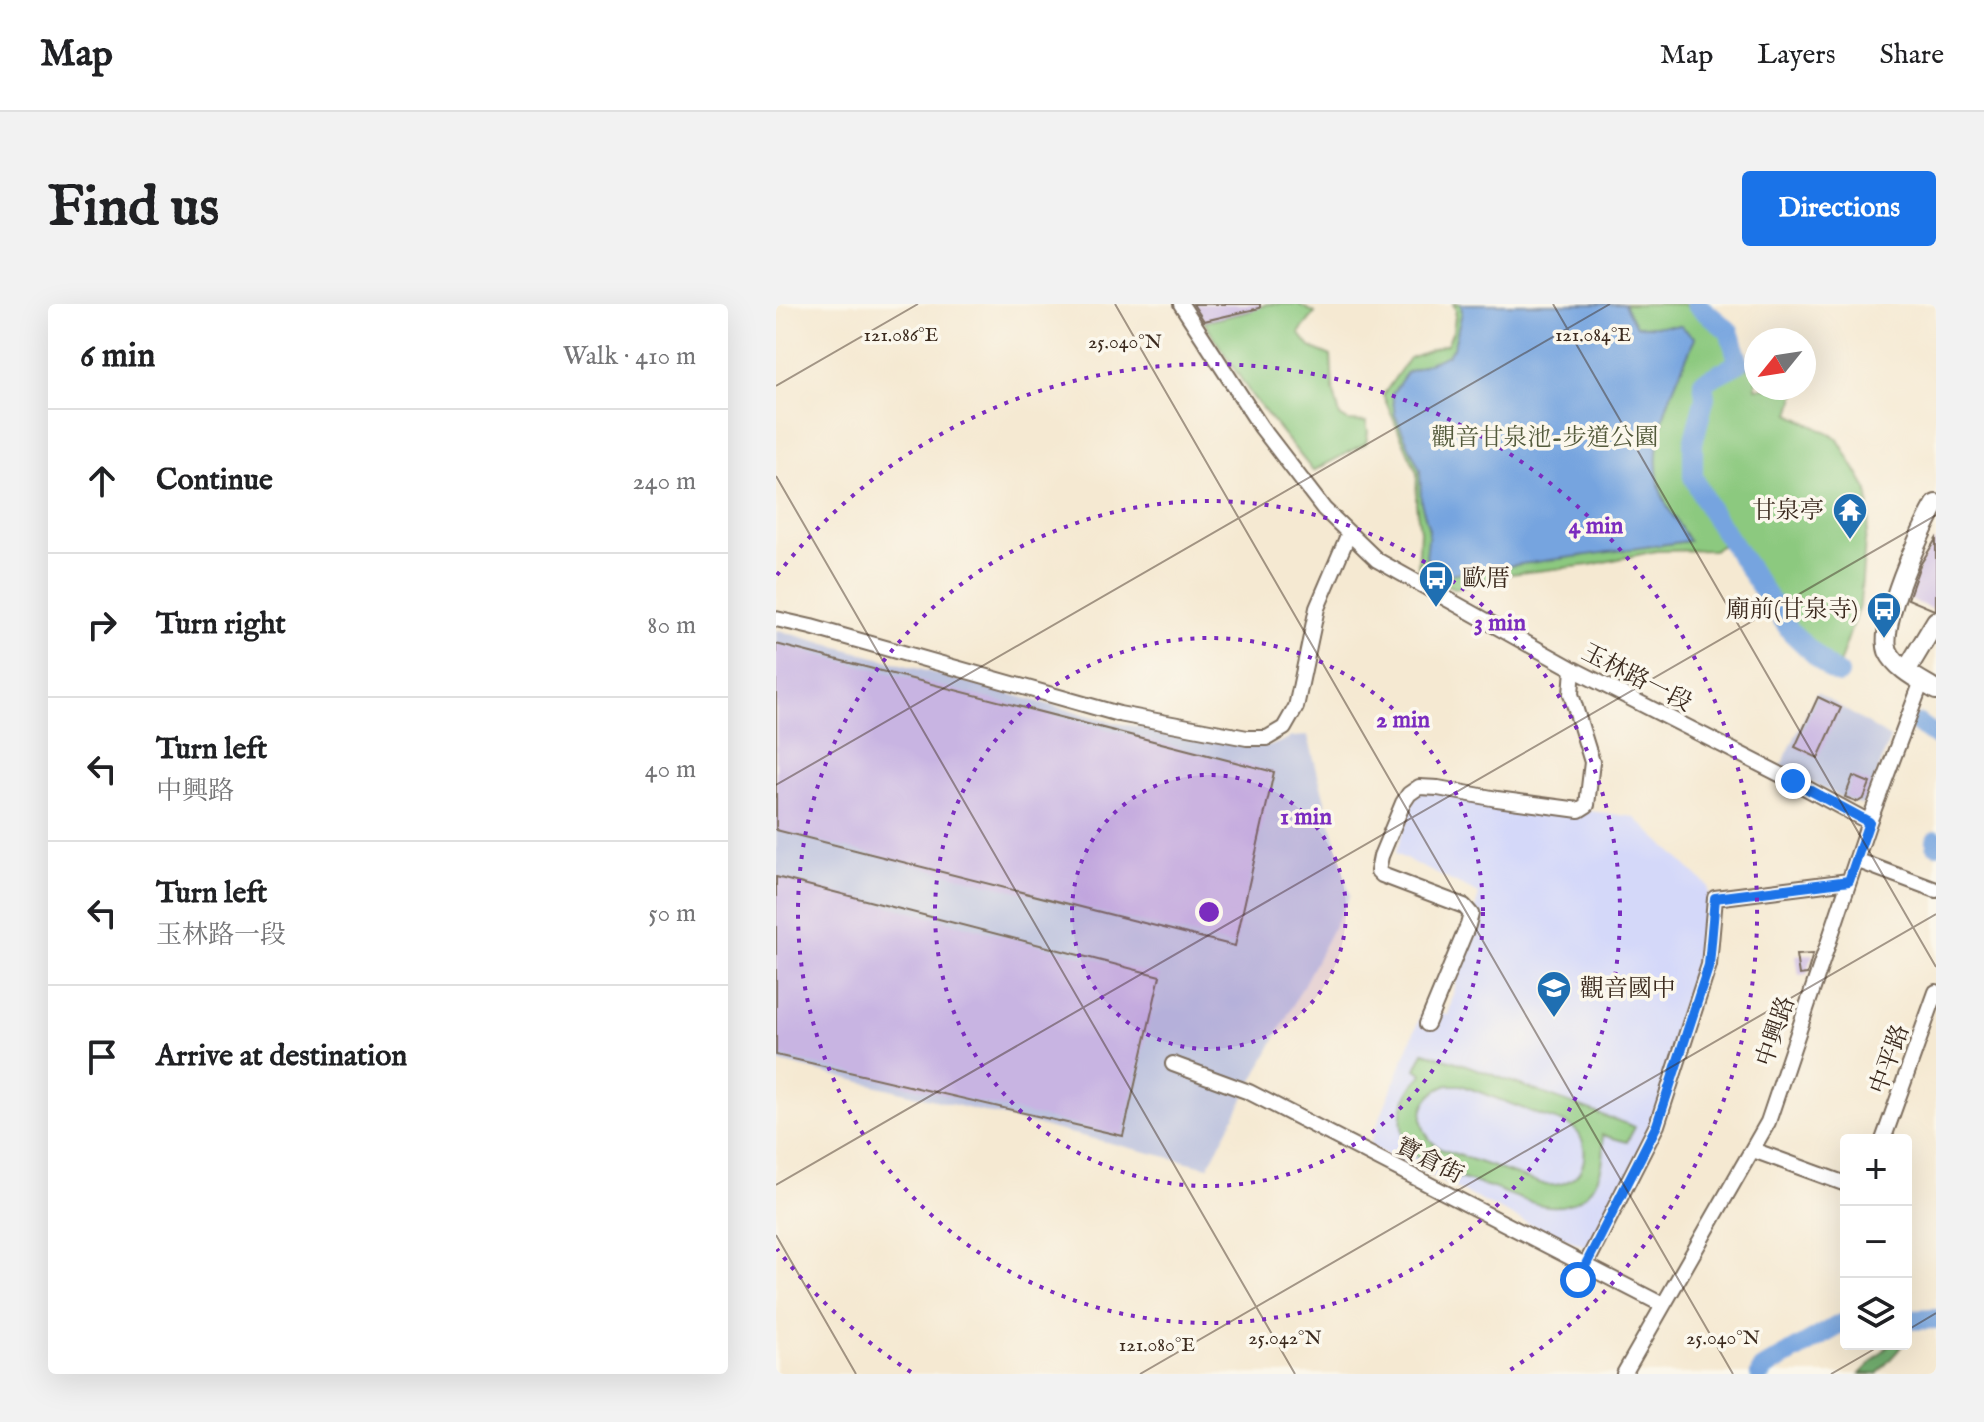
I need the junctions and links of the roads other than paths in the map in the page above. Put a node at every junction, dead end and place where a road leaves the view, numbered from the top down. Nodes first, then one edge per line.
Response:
1 (1181, 304) edge
2 (1936, 504) edge
3 (1349, 533) junction
4 (776, 619) edge
5 (1936, 621) edge
6 (1573, 669) junction
7 (1906, 671) junction
8 (1929, 686) edge
9 (1869, 822) junction
10 (1856, 860) junction
11 (1849, 881) junction
12 (1936, 890) edge
13 (1936, 992) edge
14 (1427, 1024) dead end
15 (1173, 1064) dead end
16 (1885, 1134) edge
17 (1753, 1150) junction
18 (1840, 1182) edge
19 (1586, 1265) junction
20 (1578, 1280) dead end
21 (1663, 1305) junction
22 (1624, 1374) edge

1 - 3 street, 玉林路一段
2 - 7 main road
3 - 4 street
3 - 6 street, 玉林路一段
5 - 7 main road
6 - 9 street, 玉林路一段
6 - 14 street
7 - 8 main road
8 - 9 street, 中興路
9 - 10 street, 中興路
10 - 11 street, 中興路
10 - 12 street
11 - 17 street, 中興路
11 - 19 street
13 - 16 street, 中平路
15 - 19 street, 寶倉街
17 - 18 street
17 - 21 street, 中興路
19 - 20 street
19 - 21 street, 寶倉街
21 - 22 street, 中興路

